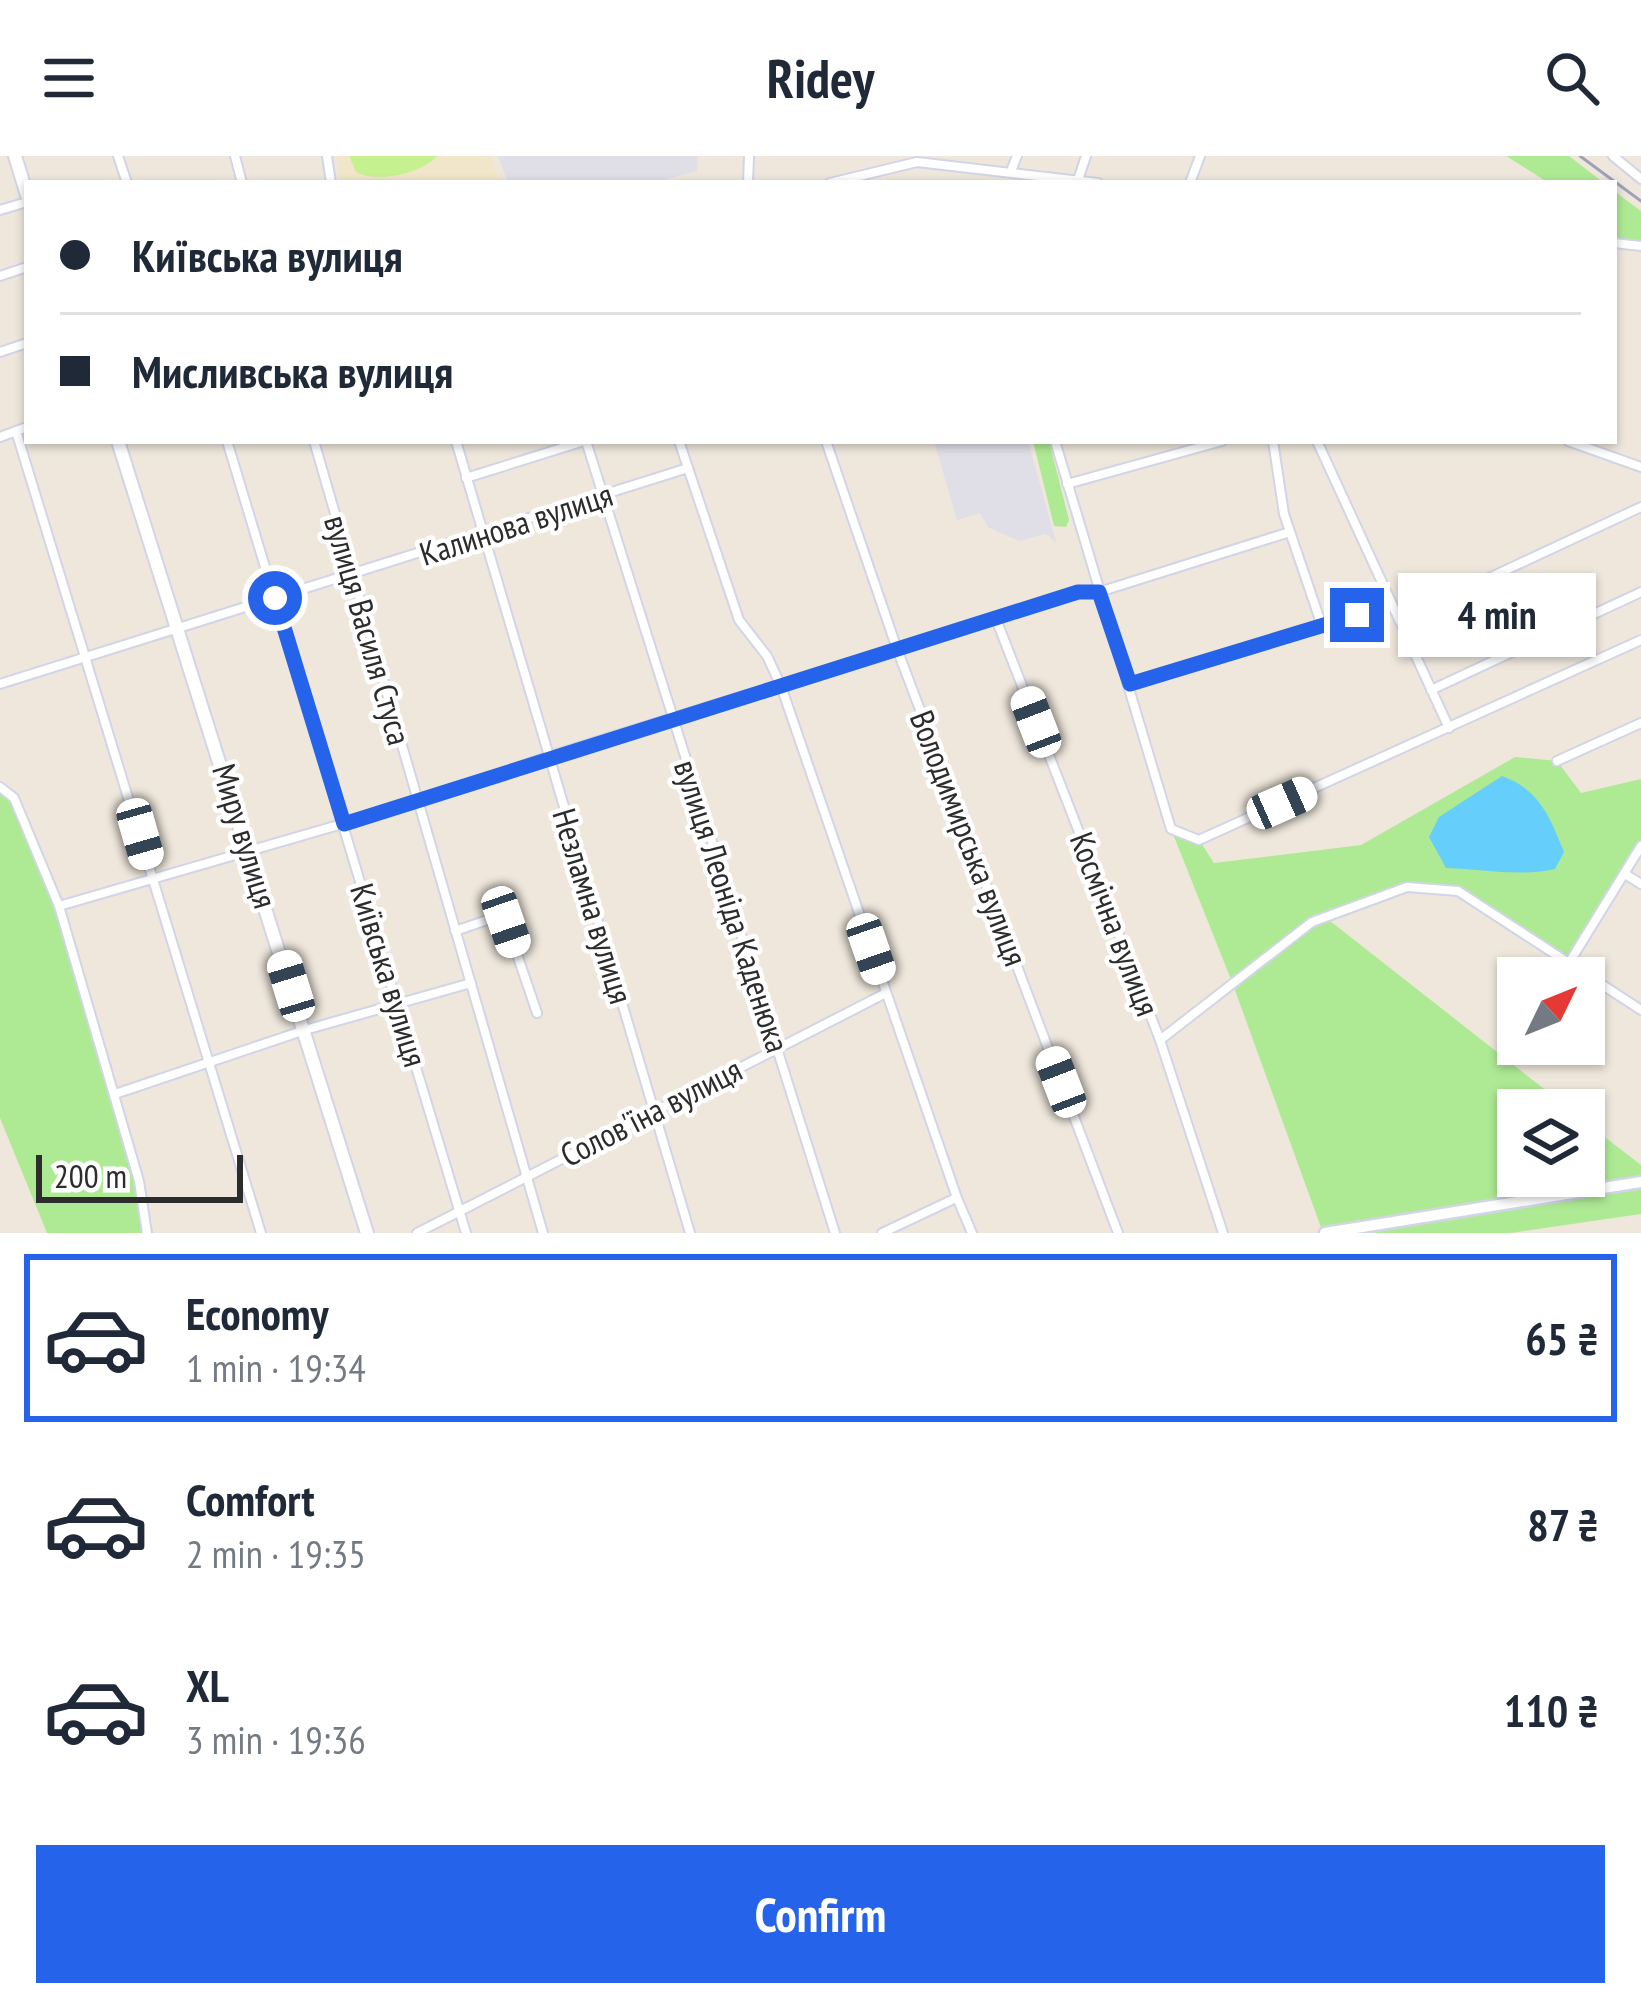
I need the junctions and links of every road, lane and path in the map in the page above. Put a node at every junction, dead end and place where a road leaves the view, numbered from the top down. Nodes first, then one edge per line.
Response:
1 (15, 156) edge
2 (1017, 156) edge
3 (1086, 156) edge
4 (1616, 157) edge
5 (966, 166) junction
6 (1011, 171) junction
7 (1641, 179) edge
8 (842, 180) edge
9 (968, 180) edge
10 (1078, 180) edge
11 (24, 188) edge
12 (24, 429) edge
13 (16, 431) junction
14 (0, 436) edge
15 (119, 444) edge
16 (228, 444) edge
17 (315, 444) edge
18 (457, 444) edge
19 (575, 444) edge
20 (586, 444) edge
21 (680, 444) edge
22 (827, 444) edge
23 (1056, 444) edge
24 (1211, 444) edge
25 (1274, 444) edge
26 (1318, 444) edge
27 (1576, 444) edge
28 (1641, 467) edge
29 (688, 468) junction
30 (466, 478) junction
31 (1067, 484) junction
32 (602, 496) junction
33 (1641, 507) edge
34 (1290, 532) junction
35 (483, 535) junction
36 (352, 576) junction
37 (1099, 592) junction
38 (1641, 592) edge
39 (275, 598) junction
40 (1392, 604) junction
41 (996, 619) junction
42 (1399, 620) junction
43 (1322, 626) junction
44 (179, 631) junction
45 (1641, 640) edge
46 (897, 649) junction
47 (88, 659) junction
48 (0, 684) edge
49 (1130, 684) junction
50 (781, 686) junction
51 (1431, 690) junction
52 (671, 718) junction
53 (1641, 723) edge
54 (1449, 728) junction
55 (547, 757) junction
56 (1557, 761) dead end
57 (0, 787) edge
58 (418, 802) junction
59 (344, 824) junction
60 (1641, 846) edge
61 (250, 851) junction
62 (1625, 874) junction
63 (152, 878) junction
64 (1641, 884) edge
65 (58, 906) junction
66 (455, 931) junction
67 (1560, 957) edge
68 (1573, 957) edge
69 (471, 982) junction
70 (1605, 986) edge
71 (886, 992) junction
72 (398, 1003) junction
73 (1641, 1010) edge
74 (537, 1013) dead end
75 (305, 1030) junction
76 (1160, 1040) junction
77 (777, 1047) junction
78 (208, 1064) junction
79 (115, 1094) junction
80 (655, 1110) junction
81 (525, 1177) junction
82 (1641, 1182) edge
83 (957, 1198) junction
84 (459, 1212) junction
85 (147, 1233) edge
86 (260, 1233) edge
87 (368, 1233) edge
88 (417, 1233) edge
89 (466, 1233) edge
90 (543, 1233) edge
91 (690, 1233) edge
92 (835, 1233) edge
93 (882, 1233) edge
94 (972, 1233) edge
95 (1118, 1233) edge
96 (1223, 1233) edge
97 (1325, 1233) edge

1 - 11 main road
2 - 6 street
3 - 10 street
4 - 7 street
5 - 6 street
5 - 8 street
5 - 9 street
6 - 10 street
12 - 13 street
13 - 14 street
13 - 47 street
15 - 44 main road, Миру вулиця
16 - 39 street, Київська вулиця
17 - 36 street, вулиця Василя Стуса
18 - 30 street, Незламна вулиця
19 - 30 street
20 - 32 street, вулиця Леоніда Каденюка
21 - 29 street
22 - 46 street, Володимирська вулиця
23 - 31 street
24 - 31 street
25 - 34 street
26 - 40 street
27 - 28 street
29 - 32 street, Калинова вулиця
29 - 50 street
30 - 35 street, Незламна вулиця
31 - 37 street
32 - 35 street, Калинова вулиця
32 - 52 street, вулиця Леоніда Каденюка
33 - 42 street
34 - 37 street
34 - 43 street
35 - 36 street, Калинова вулиця
35 - 55 street, Незламна вулиця
36 - 39 street, Калинова вулиця
36 - 58 street, вулиця Василя Стуса
37 - 41 street
37 - 49 street
38 - 51 street
39 - 44 street, Калинова вулиця
39 - 59 street, Київська вулиця
40 - 42 street
40 - 43 street
41 - 46 street
41 - 76 street, Космічна вулиця
42 - 51 street
43 - 49 street
44 - 47 street, Калинова вулиця
44 - 61 main road, Миру вулиця
45 - 54 street
46 - 50 street
46 - 95 street, Володимирська вулиця
47 - 48 street, Калинова вулиця
47 - 63 street
49 - 54 street
50 - 52 street
50 - 71 street
51 - 54 street
52 - 55 street
52 - 77 street, вулиця Леоніда Каденюка
53 - 56 street
55 - 58 street
55 - 80 street, Незламна вулиця
57 - 65 street
58 - 59 street
58 - 66 street, вулиця Василя Стуса
59 - 61 street
59 - 72 street, Київська вулиця
60 - 62 street
61 - 63 street
61 - 75 main road, Миру вулиця
62 - 64 street
62 - 68 street
63 - 65 street
63 - 78 street
65 - 79 street
66 - 69 street, вулиця Василя Стуса
66 - 74 street
67 - 76 street
69 - 72 street
69 - 81 street, вулиця Василя Стуса
70 - 73 street
71 - 77 street, Солов'їна вулиця
71 - 83 street
72 - 75 street
72 - 84 street, Київська вулиця
75 - 78 street
75 - 87 main road, Миру вулиця
76 - 96 street, Космічна вулиця
77 - 80 street, Солов'їна вулиця
77 - 92 street, вулиця Леоніда Каденюка
78 - 79 street
78 - 86 street
79 - 85 street
80 - 81 street, Солов'їна вулиця
80 - 91 street, Незламна вулиця
81 - 84 street, Солов'їна вулиця
81 - 90 street, вулиця Василя Стуса
82 - 97 street
83 - 93 street
83 - 94 street
84 - 88 street, Солов'їна вулиця
84 - 89 street, Київська вулиця

